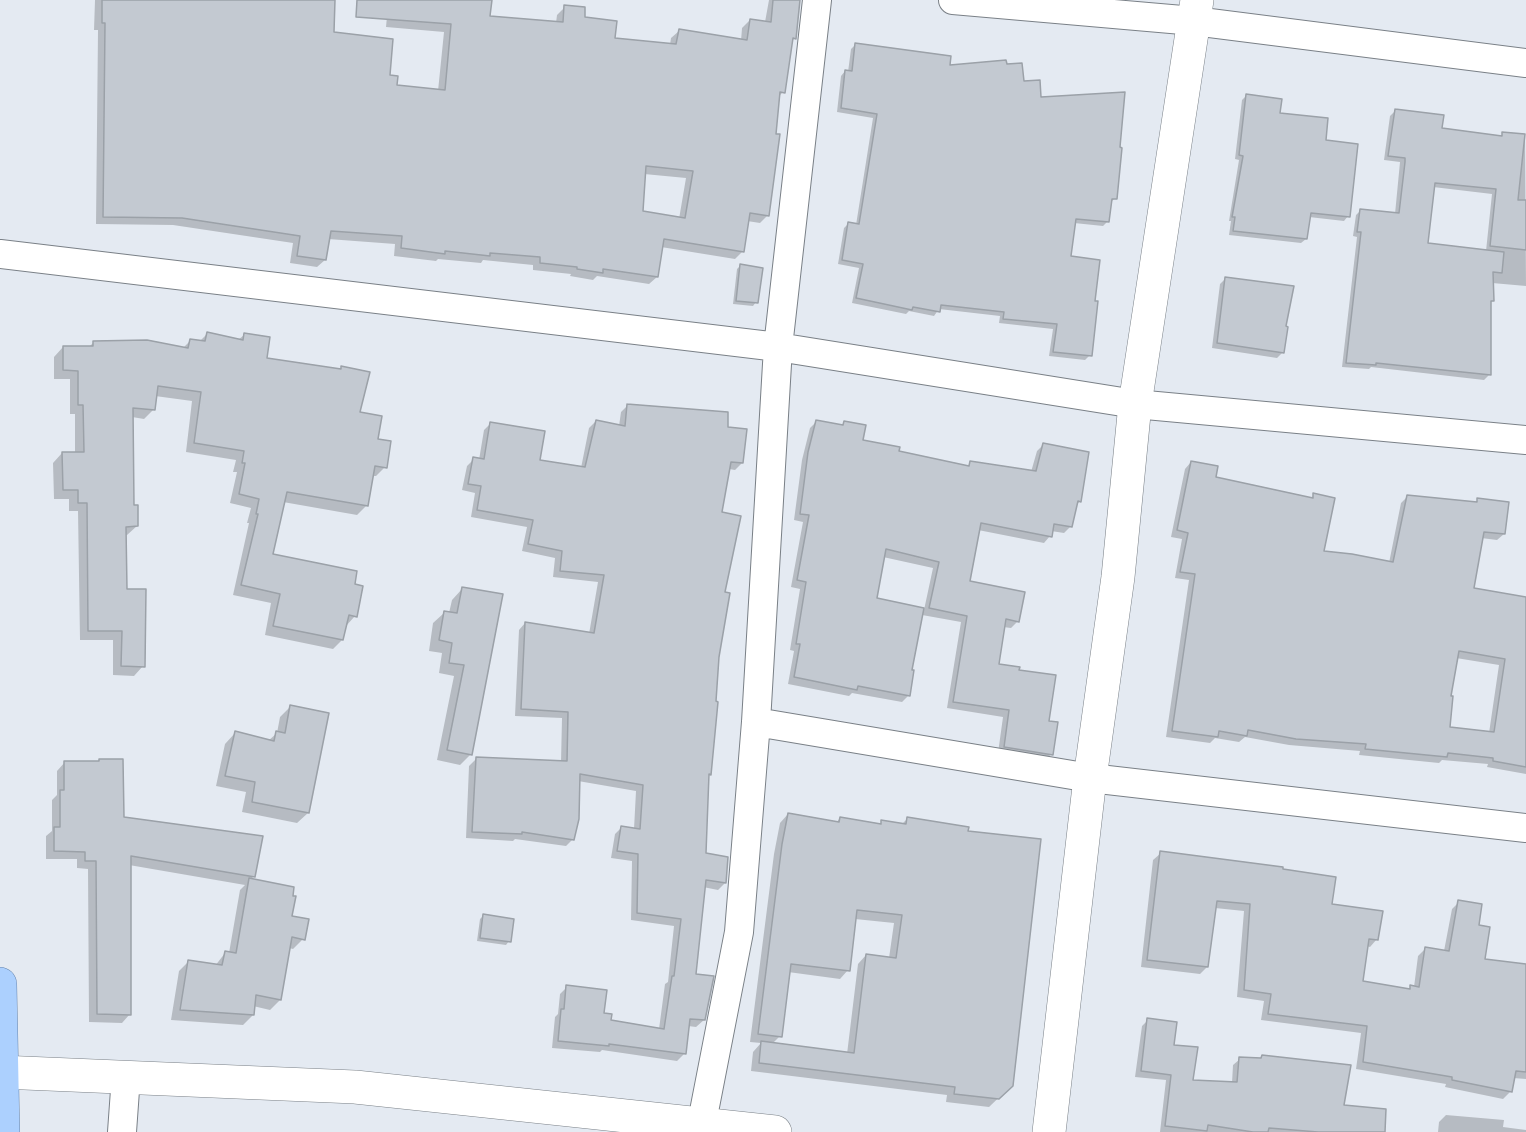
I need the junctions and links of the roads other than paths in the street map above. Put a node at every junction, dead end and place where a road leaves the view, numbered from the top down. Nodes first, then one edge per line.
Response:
1 (817, 0) edge
2 (952, 0) edge
3 (1195, 11) edge
4 (1526, 63) edge
5 (0, 254) edge
6 (778, 346) junction
7 (1135, 404) junction
8 (1526, 440) edge
9 (756, 722) junction
10 (1090, 778) junction
11 (1526, 828) edge
12 (0, 984) edge
13 (2, 1071) edge
14 (126, 1076) junction
15 (701, 1128) edge
16 (3, 1132) edge
17 (122, 1132) edge
18 (775, 1132) edge
19 (1049, 1132) edge

1 - 6 street
2 - 3 street
3 - 4 street
3 - 7 main road
5 - 6 street
6 - 7 street
6 - 9 street
7 - 8 street
7 - 10 main road
9 - 10 street
9 - 15 street
10 - 11 street
10 - 19 main road
12 - 13 highway
13 - 14 main road
13 - 16 highway
14 - 15 main road
14 - 17 street
15 - 18 main road

